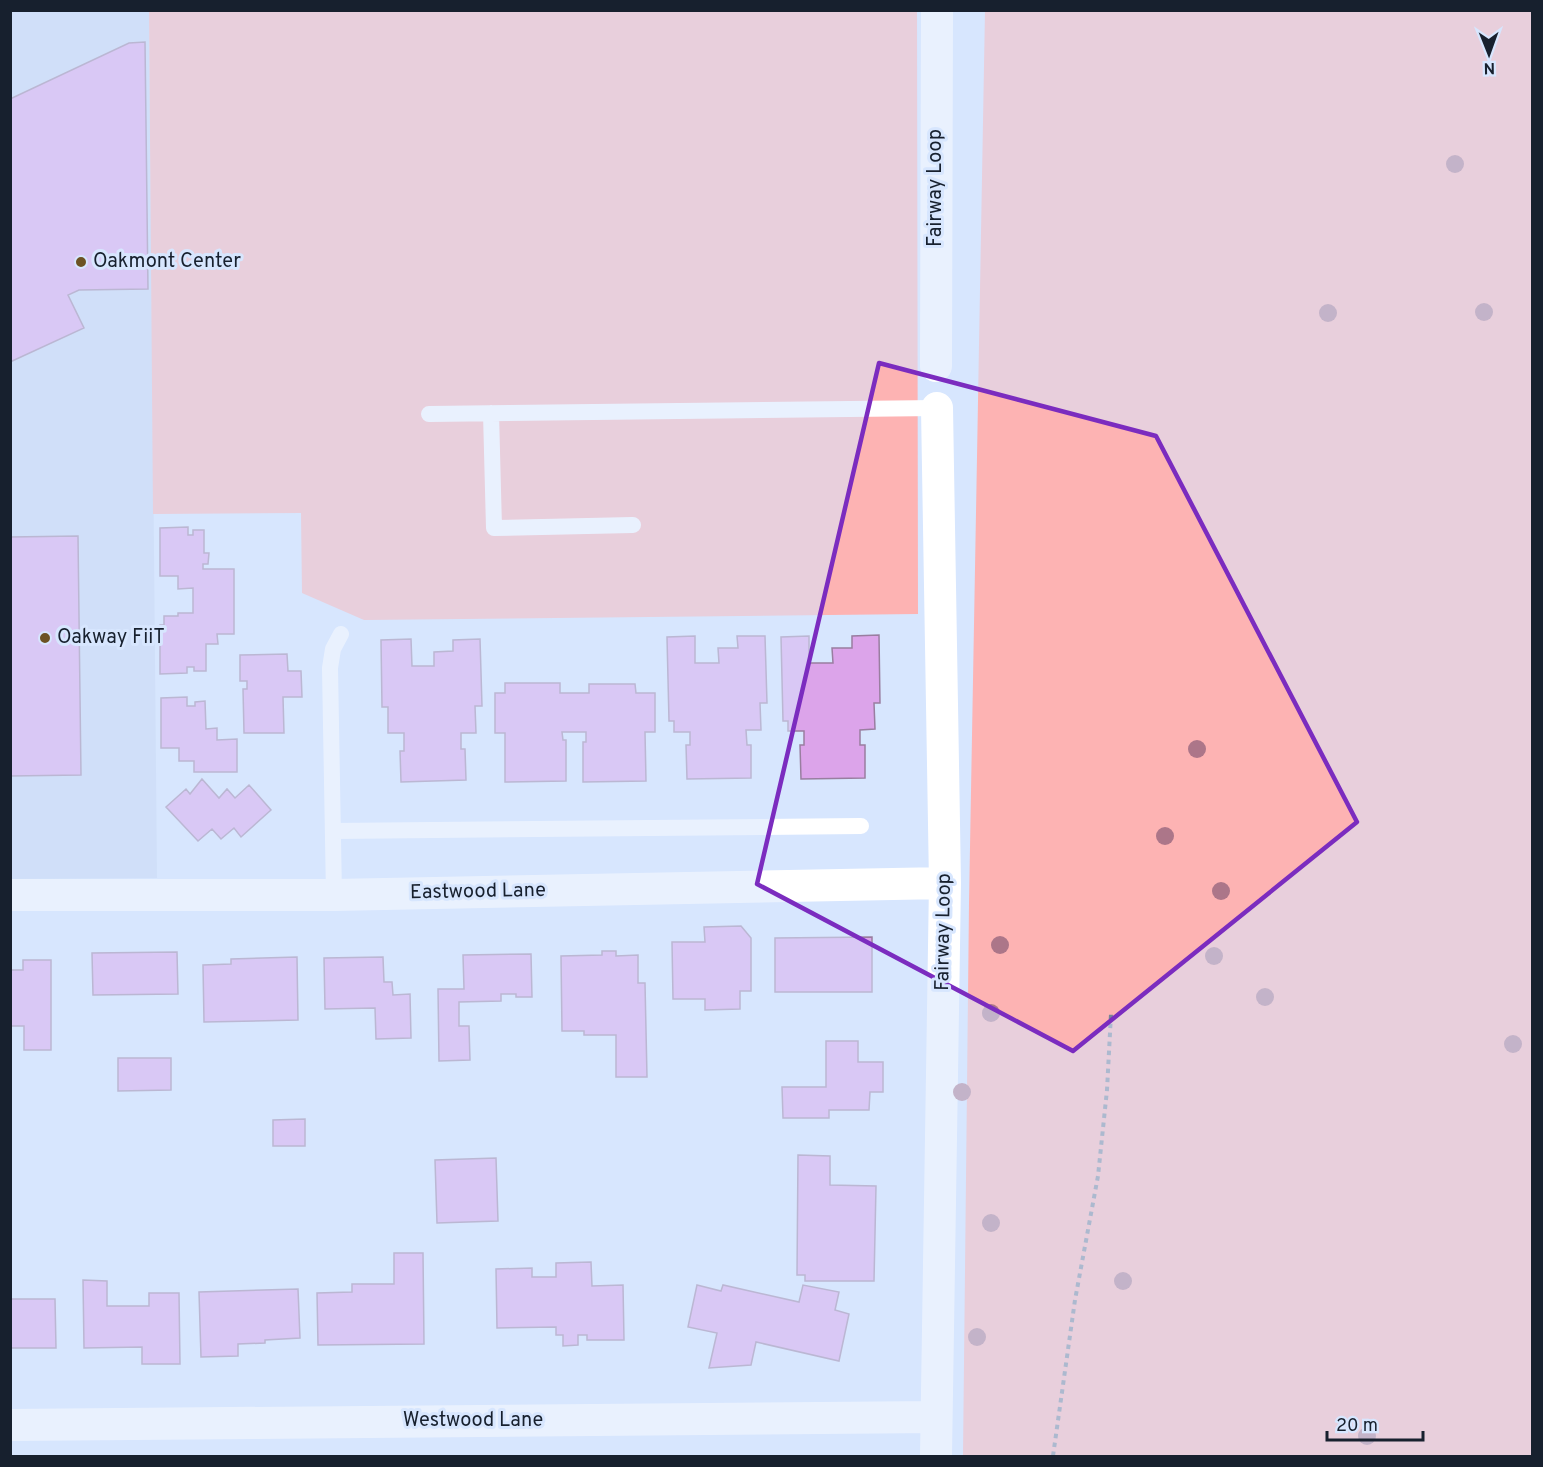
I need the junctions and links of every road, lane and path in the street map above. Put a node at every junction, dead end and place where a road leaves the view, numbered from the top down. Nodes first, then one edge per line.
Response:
1 (937, 10) edge
2 (936, 366) dead end
3 (936, 408) joint
4 (491, 413) junction
5 (429, 414) dead end
6 (633, 525) dead end
7 (341, 634) dead end
8 (861, 826) dead end
9 (333, 831) junction
10 (945, 883) junction
11 (10, 895) edge
12 (334, 895) junction
13 (1111, 1014) dead end
14 (936, 1417) junction
15 (10, 1425) edge
16 (936, 1456) edge
17 (1053, 1456) edge

1 - 2 street, Fairway Loop
3 - 4 lane
3 - 10 street, Fairway Loop
4 - 5 lane
4 - 6 lane
7 - 9 lane
8 - 9 lane
9 - 12 lane
10 - 12 street, Eastwood Lane
10 - 14 street, Fairway Loop
11 - 12 street, Eastwood Lane
13 - 17 path
14 - 15 street, Westwood Lane
14 - 16 street, Fairway Loop

